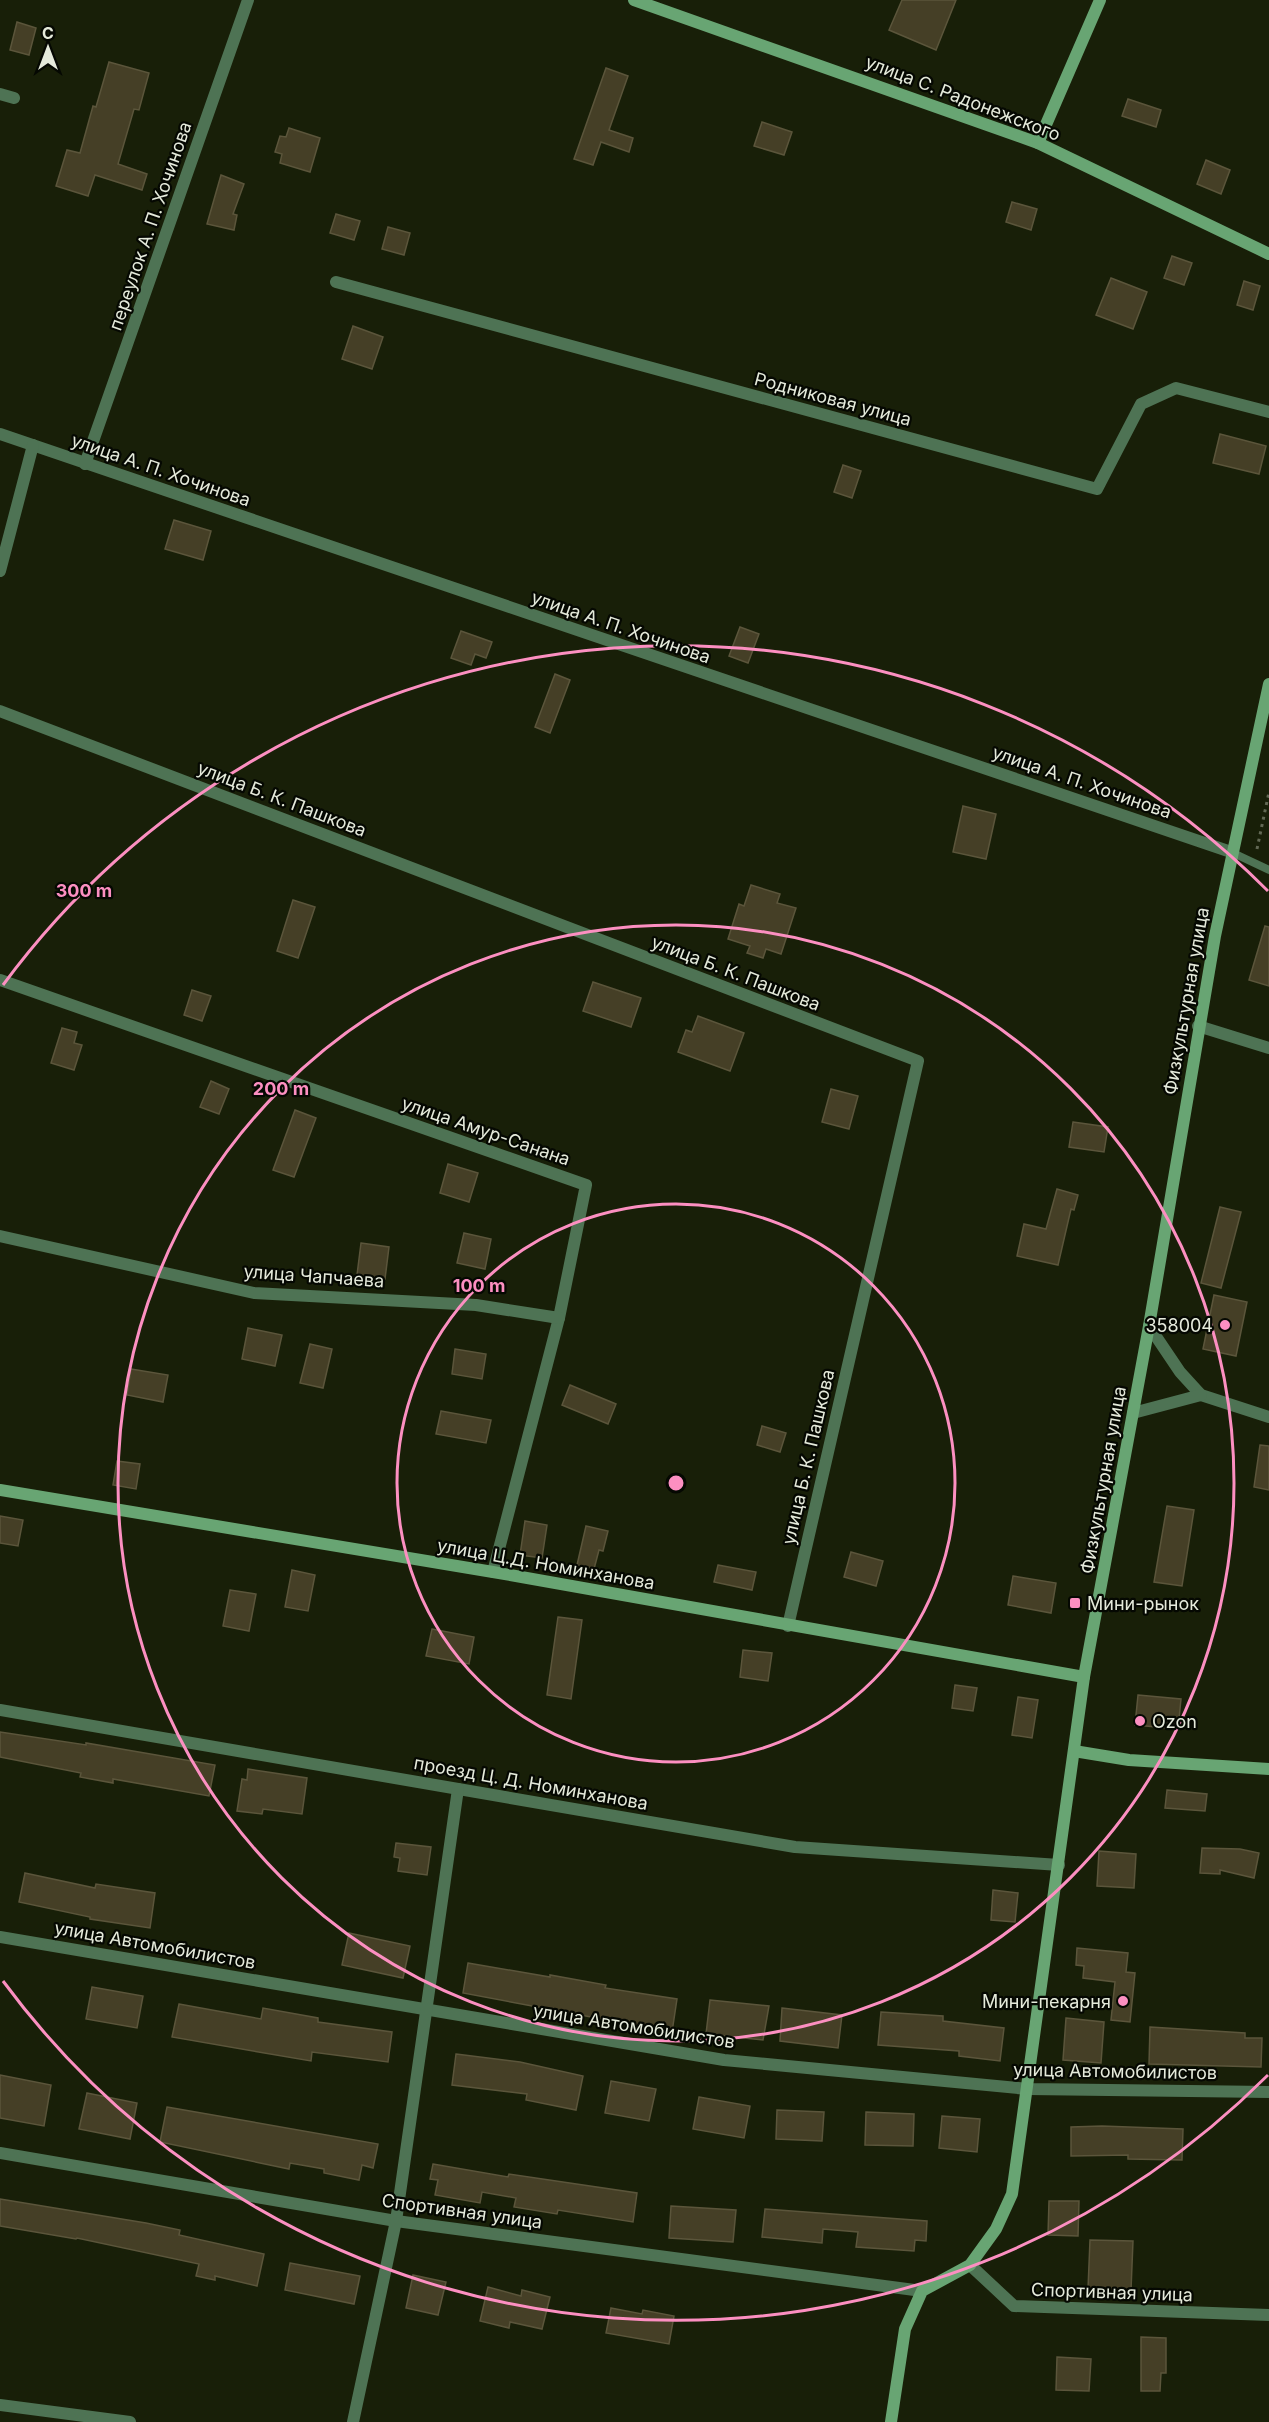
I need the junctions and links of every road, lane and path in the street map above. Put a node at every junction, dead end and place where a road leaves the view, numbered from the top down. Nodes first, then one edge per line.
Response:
1 (248, 0) edge
2 (634, 0) edge
3 (1100, 0) edge
4 (0, 94) edge
5 (14, 98) dead end
6 (1038, 143) junction
7 (1269, 254) edge
8 (336, 282) dead end
9 (1269, 412) edge
10 (0, 434) edge
11 (33, 445) junction
12 (86, 464) junction
13 (0, 571) edge
14 (1269, 684) edge
15 (0, 711) edge
16 (1269, 792) edge
17 (1231, 852) junction
18 (1254, 863) junction
19 (1269, 870) edge
20 (0, 980) edge
21 (1198, 1026) junction
22 (1269, 1048) edge
23 (0, 1236) edge
24 (559, 1318) junction
25 (1149, 1326) junction
26 (1201, 1395) junction
27 (1133, 1413) junction
28 (1269, 1417) edge
29 (0, 1490) edge
30 (493, 1572) junction
31 (788, 1626) junction
32 (1084, 1677) junction
33 (0, 1710) edge
34 (1074, 1751) junction
35 (1269, 1769) edge
36 (458, 1789) junction
37 (1059, 1865) junction
38 (0, 1937) edge
39 (426, 2009) junction
40 (1028, 2090) junction
41 (1269, 2092) edge
42 (0, 2152) edge
43 (396, 2221) junction
44 (970, 2265) junction
45 (922, 2291) junction
46 (1269, 2315) edge
47 (0, 2405) edge
48 (130, 2422) edge
49 (353, 2422) edge
50 (891, 2422) edge

1 - 12 street, переулок А. П. Хочинова
2 - 6 street, улица С. Радонежского
3 - 6 street
4 - 5 street
6 - 7 street, улица С. Радонежского
8 - 9 street, Родниковая улица
10 - 11 street, улица А. П. Хочинова
11 - 12 street, улица А. П. Хочинова
11 - 13 street
12 - 17 street, улица А. П. Хочинова
14 - 17 street, Физкультурная улица
15 - 31 street, улица Б. К. Пашкова
16 - 18 path
17 - 18 lane
17 - 21 street, Физкультурная улица
18 - 19 lane
20 - 24 street, улица Амур-Санана
21 - 22 street
21 - 25 street, Физкультурная улица
23 - 24 street, улица Чапчаева
24 - 30 street, улица Амур-Санана
25 - 26 street
25 - 27 street, Физкультурная улица
26 - 27 street
26 - 28 street
27 - 32 street, Физкультурная улица
29 - 30 street, улица Ц.Д. Номинханова
30 - 31 street, улица Ц.Д. Номинханова
31 - 32 street, улица Ц.Д. Номинханова
32 - 34 street, Физкультурная улица
33 - 36 street, проезд Ц. Д. Номинханова
34 - 35 street
34 - 37 street, Физкультурная улица
36 - 37 street, проезд Ц. Д. Номинханова
36 - 39 street
37 - 40 street, Физкультурная улица
38 - 39 street, улица Автомобилистов
39 - 40 street, улица Автомобилистов
39 - 43 street
40 - 41 street, улица Автомобилистов
40 - 44 street, Физкультурная улица
42 - 43 street, Спортивная улица
43 - 45 street, Спортивная улица
43 - 49 street
44 - 45 street, Физкультурная улица
44 - 46 street, Спортивная улица
45 - 50 street
47 - 48 street

